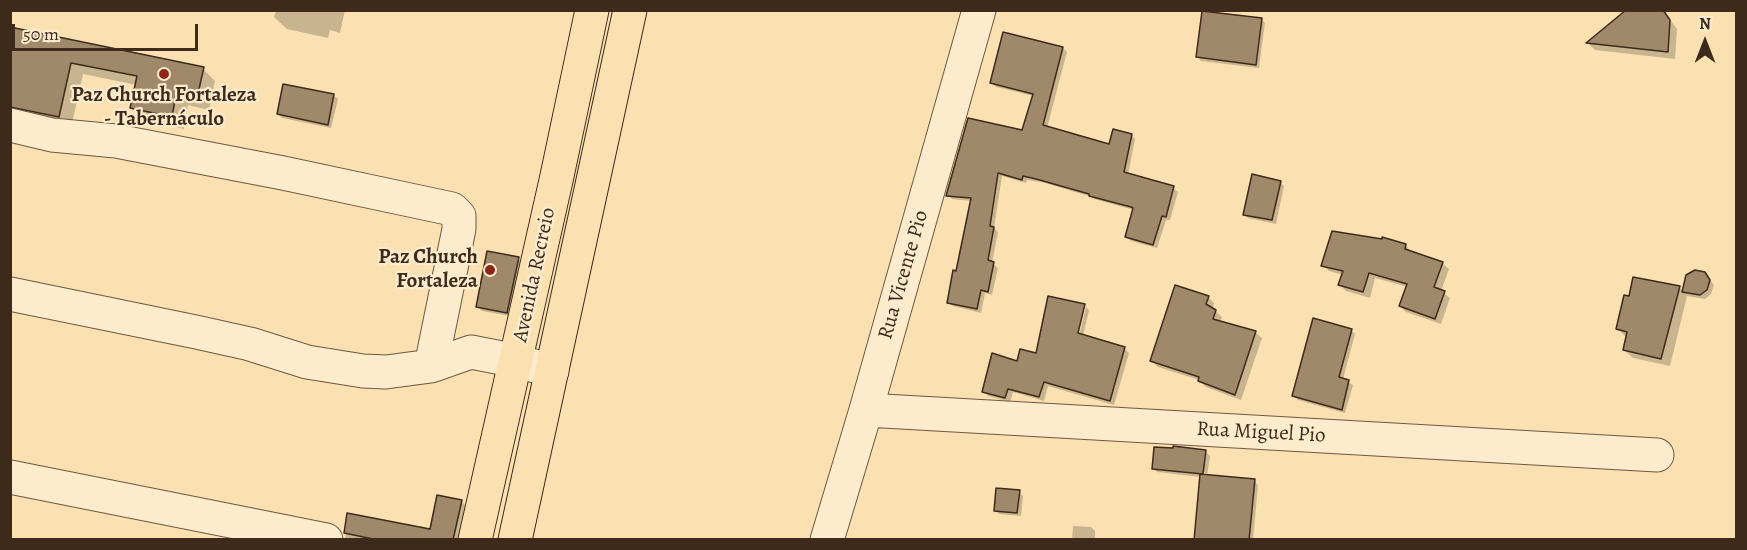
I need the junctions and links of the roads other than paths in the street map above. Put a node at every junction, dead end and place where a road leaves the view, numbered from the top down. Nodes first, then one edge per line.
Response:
1 (592, 10) edge
2 (630, 10) edge
3 (979, 10) edge
4 (10, 125) edge
5 (557, 176) junction
6 (592, 184) junction
7 (10, 294) edge
8 (516, 361) junction
9 (431, 366) junction
10 (552, 371) junction
11 (866, 410) junction
12 (1656, 455) dead end
13 (10, 477) edge
14 (326, 540) edge
15 (475, 540) edge
16 (515, 540) edge
17 (827, 540) edge

1 - 5 main road, Avenida Recreio
2 - 6 main road, Avenida Recreio
3 - 11 street, Rua Vicente Pio
4 - 9 street
5 - 6 main road
5 - 8 main road, Avenida Recreio
6 - 10 main road, Avenida Recreio
7 - 9 street
8 - 9 street
8 - 10 street
8 - 15 main road, Avenida Recreio
10 - 16 main road, Avenida Recreio
11 - 12 street, Rua Miguel Pio
11 - 17 street, Rua Vicente Pio
13 - 14 street

